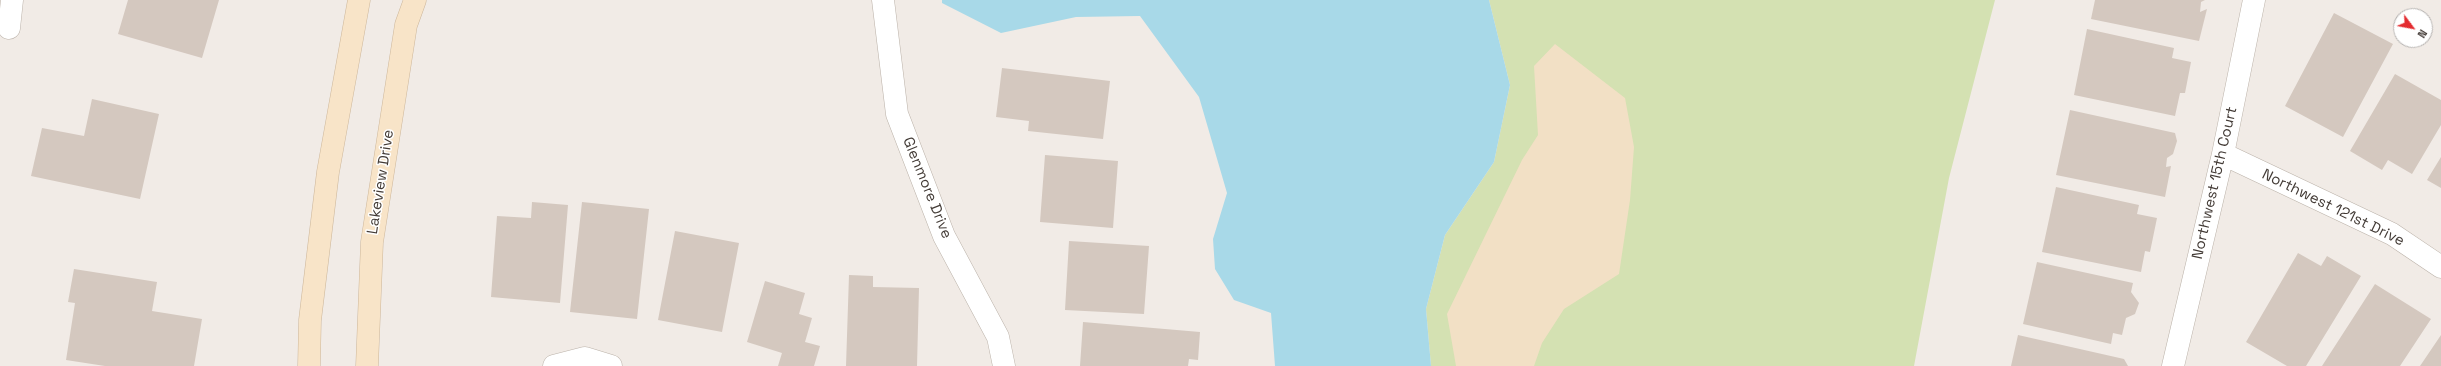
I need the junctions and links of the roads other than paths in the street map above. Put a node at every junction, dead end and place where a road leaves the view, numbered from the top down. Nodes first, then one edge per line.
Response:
1 (12, 0) edge
2 (359, 0) edge
3 (415, 0) edge
4 (883, 0) edge
5 (2254, 0) edge
6 (9, 28) dead end
7 (2223, 154) junction
8 (2441, 267) edge
9 (310, 366) edge
10 (367, 366) edge
11 (554, 366) edge
12 (611, 366) edge
13 (1004, 366) edge
14 (2173, 366) edge

1 - 6 street
2 - 9 street
3 - 10 street, Lakeview Drive
4 - 13 street, Glenmore Drive
5 - 7 street, Northwest 15th Court
7 - 8 street, Northwest 121st Drive
7 - 14 street, Northwest 15th Court
11 - 12 street

